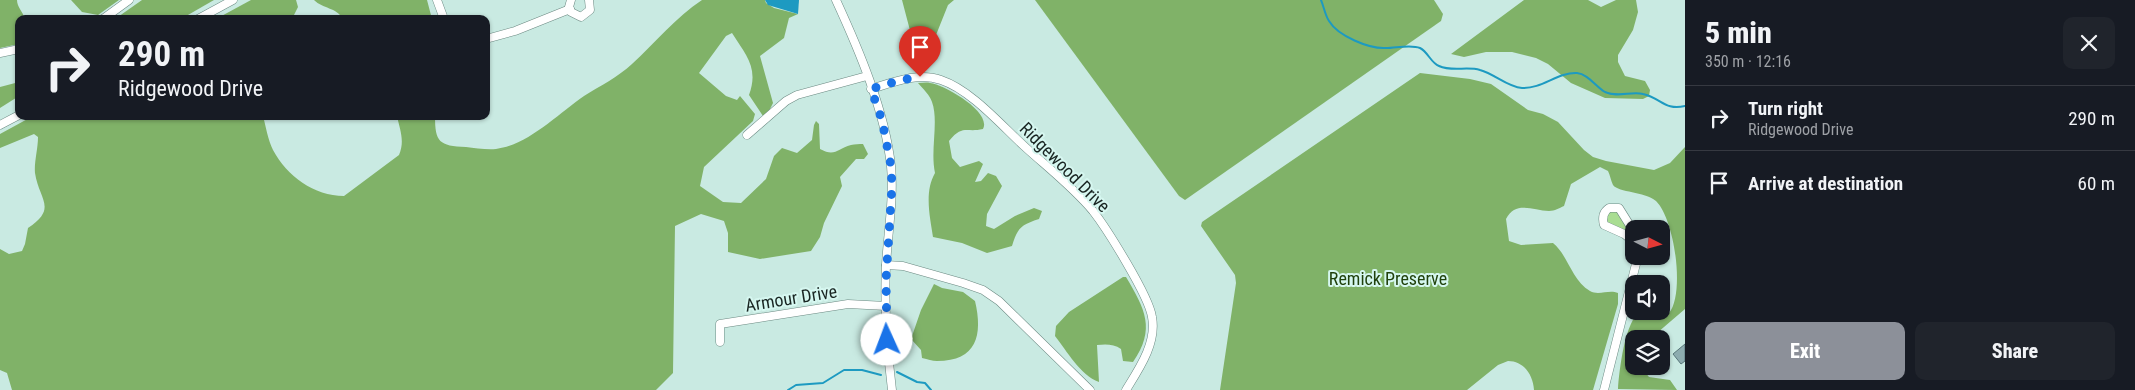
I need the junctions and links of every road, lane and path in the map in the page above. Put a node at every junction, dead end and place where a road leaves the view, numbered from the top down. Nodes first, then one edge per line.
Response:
1 (233, 0) edge
2 (437, 0) edge
3 (571, 0) edge
4 (589, 0) edge
5 (836, 0) edge
6 (126, 1) edge
7 (570, 9) junction
8 (108, 15) edge
9 (205, 15) edge
10 (443, 15) edge
11 (490, 38) edge
12 (15, 50) edge
13 (0, 52) edge
14 (866, 76) junction
15 (871, 89) junction
16 (15, 117) edge
17 (0, 125) edge
18 (747, 135) dead end
19 (1626, 220) edge
20 (1625, 235) edge
21 (886, 265) junction
22 (1636, 265) edge
23 (886, 306) junction
24 (720, 342) dead end
25 (892, 390) edge
26 (1090, 390) edge
27 (1126, 390) edge
28 (1604, 390) edge

1 - 9 street
2 - 10 street
3 - 7 street
4 - 7 street
5 - 14 street
6 - 8 street
7 - 11 street
12 - 13 street
14 - 15 street
14 - 18 street
15 - 21 street
15 - 27 street, Ridgewood Drive
16 - 17 street
19 - 20 street
21 - 23 street
21 - 26 street
22 - 28 street
23 - 24 street, Armour Drive
23 - 25 street

